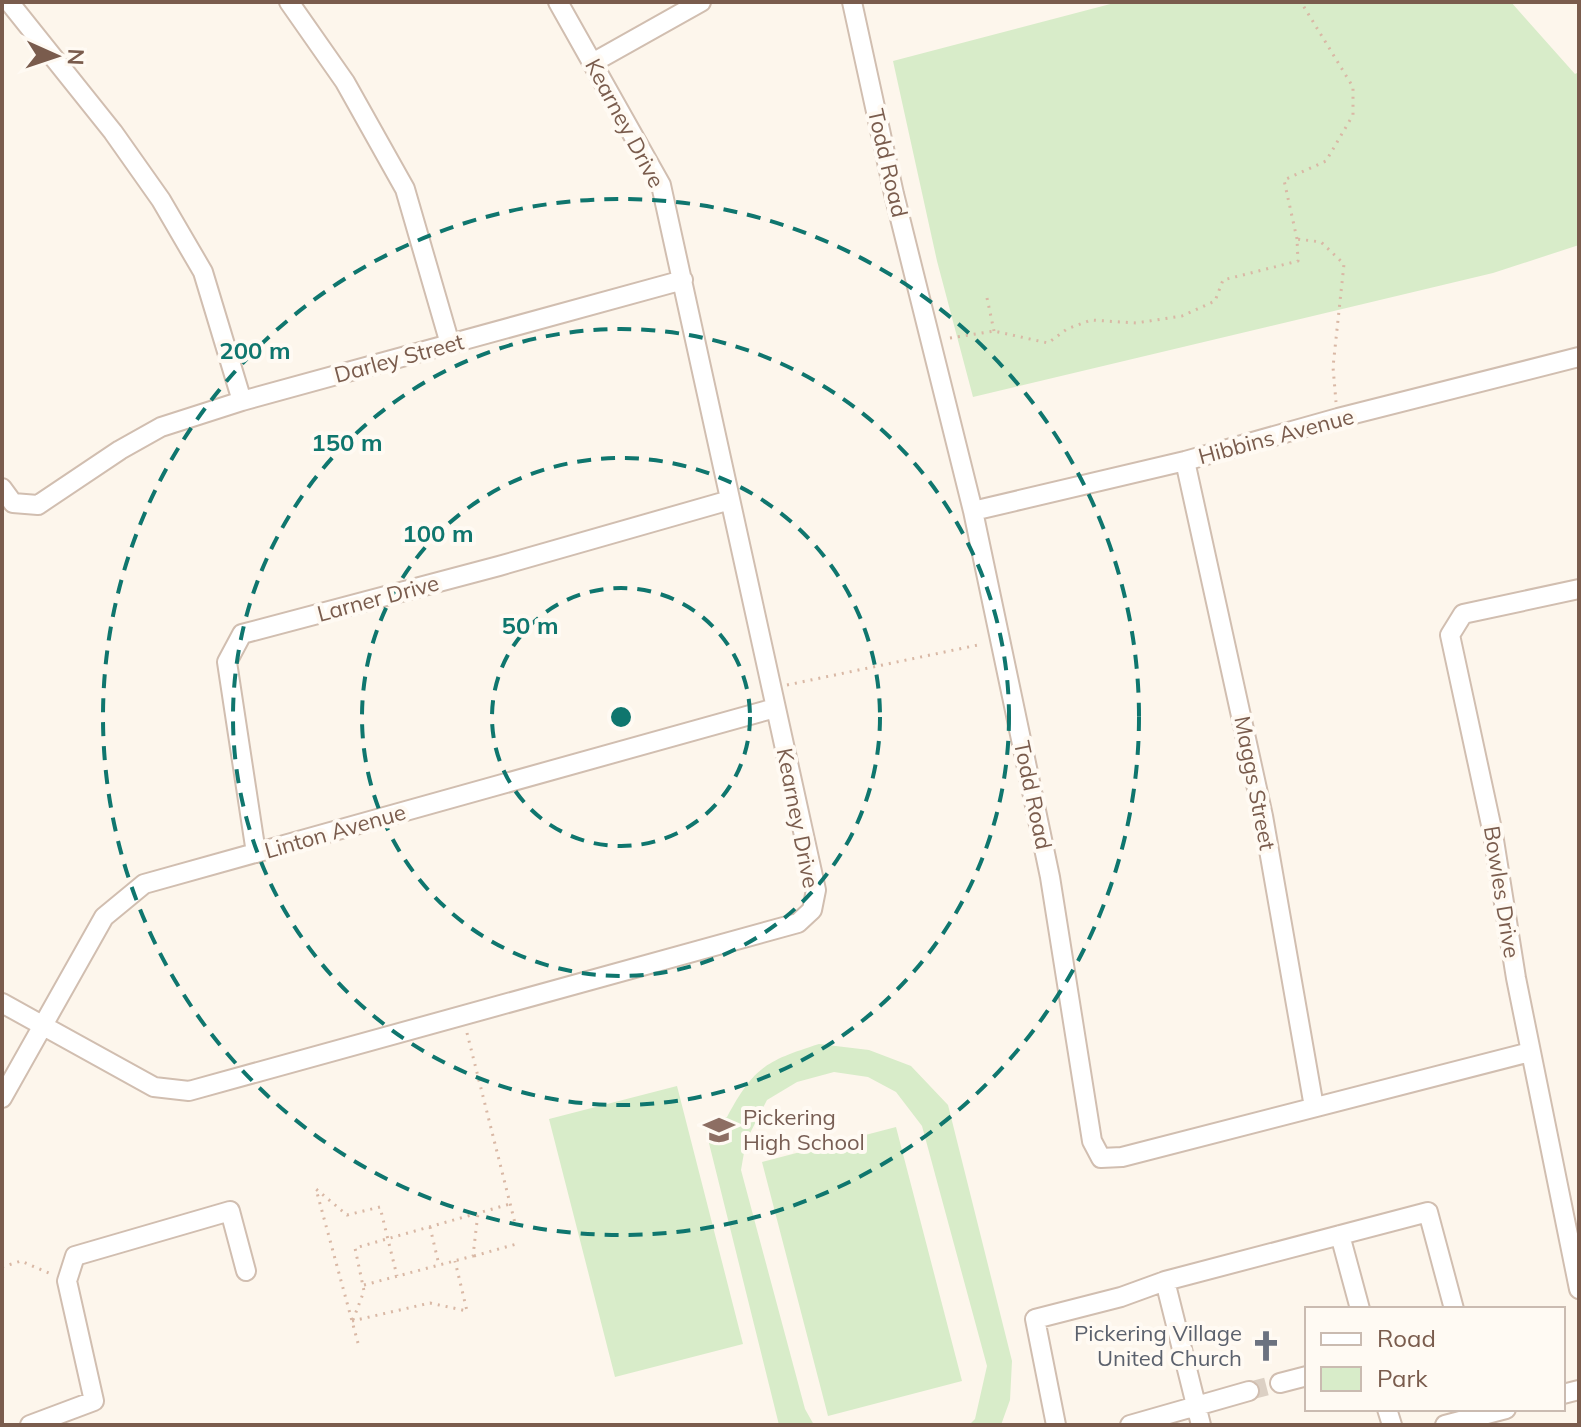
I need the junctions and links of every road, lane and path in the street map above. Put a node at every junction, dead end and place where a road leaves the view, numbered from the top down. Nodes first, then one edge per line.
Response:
1 (9, 2) edge
2 (289, 2) edge
3 (558, 2) edge
4 (701, 2) edge
5 (852, 2) edge
6 (1301, 2) edge
7 (594, 62) junction
8 (1297, 239) junction
9 (683, 280) junction
10 (987, 298) dead end
11 (994, 331) junction
12 (950, 338) dead end
13 (450, 344) junction
14 (1579, 357) edge
15 (242, 401) junction
16 (1338, 418) junction
17 (1185, 461) junction
18 (2, 488) edge
19 (730, 500) junction
20 (973, 511) junction
21 (1579, 589) edge
22 (978, 645) dead end
23 (774, 699) junction
24 (256, 853) junction
25 (2, 1003) edge
26 (462, 1015) junction
27 (42, 1024) junction
28 (1530, 1052) junction
29 (2, 1098) edge
30 (1314, 1107) junction
31 (510, 1204) junction
32 (478, 1213) junction
33 (430, 1227) junction
34 (516, 1227) dead end
35 (1340, 1235) junction
36 (388, 1239) junction
37 (520, 1243) dead end
38 (473, 1256) junction
39 (455, 1261) junction
40 (439, 1265) junction
41 (2, 1267) edge
42 (246, 1271) dead end
43 (397, 1276) junction
44 (67, 1281) junction
45 (1165, 1281) junction
46 (363, 1285) junction
47 (1579, 1289) edge
48 (1359, 1307) edge
49 (1453, 1307) edge
50 (352, 1321) junction
51 (358, 1343) dead end
52 (1305, 1377) edge
53 (1280, 1383) tunnel mouth
54 (1249, 1391) tunnel mouth
55 (1498, 1411) edge
56 (1198, 1416) edge
57 (30, 1425) edge
58 (1056, 1425) edge
59 (1130, 1425) edge
60 (1445, 1425) edge

1 - 15 street
2 - 13 street
3 - 7 street, Kearney Drive
4 - 7 street
5 - 20 street, Todd Road
6 - 8 path
7 - 9 street, Kearney Drive
8 - 11 path
8 - 16 path
9 - 13 street, Darley Street
9 - 19 street, Kearney Drive
10 - 11 path
11 - 12 path
13 - 15 street, Darley Street
14 - 16 street, Hibbins Avenue
15 - 18 street, Darley Street
16 - 17 street, Hibbins Avenue
17 - 20 street, Hibbins Avenue
17 - 30 street, Maggs Street
19 - 23 street, Kearney Drive
19 - 24 street, Larner Drive
20 - 30 street, Todd Road
21 - 28 street, Bowles Drive
22 - 23 path
23 - 24 street, Linton Avenue
23 - 26 street, Kearney Drive
24 - 27 street, Linton Avenue
25 - 27 street, Kearney Drive
26 - 27 street, Kearney Drive
26 - 31 path
27 - 29 street, Linton Avenue
28 - 30 street, Todd Road
28 - 47 street, Bowles Drive
31 - 32 path
31 - 34 path
32 - 33 path
32 - 38 path
33 - 36 path
33 - 40 path
35 - 45 street
35 - 48 street
35 - 49 street
36 - 43 path
36 - 46 path
36 - 50 path
37 - 38 path
38 - 39 path
39 - 40 path
39 - 50 path
40 - 43 path
41 - 44 path
42 - 44 street
43 - 46 path
44 - 57 street
45 - 56 street
45 - 58 street
46 - 50 path
50 - 51 path
52 - 53 street
54 - 56 street
55 - 60 street
56 - 59 street

